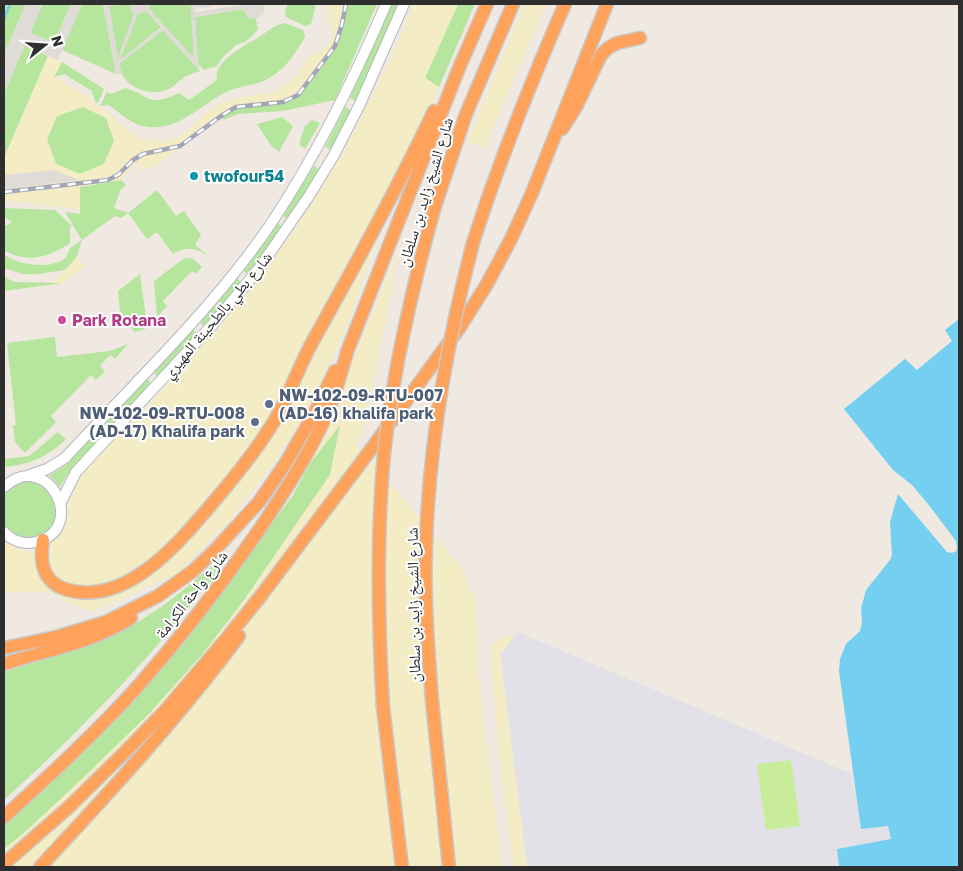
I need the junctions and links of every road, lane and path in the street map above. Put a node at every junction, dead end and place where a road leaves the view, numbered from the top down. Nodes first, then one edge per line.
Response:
1 (386, 4) edge
2 (404, 4) edge
3 (487, 4) edge
4 (513, 4) edge
5 (565, 4) edge
6 (607, 4) edge
7 (640, 38) dead end
8 (459, 68) junction
9 (549, 145) junction
10 (347, 352) junction
11 (27, 476) junction
12 (6, 482) edge
13 (61, 502) junction
14 (4, 532) edge
15 (42, 540) junction
16 (158, 596) junction
17 (260, 597) junction
18 (56, 637) junction
19 (4, 640) edge
20 (4, 648) edge
21 (4, 664) edge
22 (4, 817) edge
23 (4, 864) edge
24 (40, 867) edge
25 (402, 867) edge
26 (449, 867) edge

1 - 11 street, شارع بطي بالطحينة المهيري
2 - 13 street, شارع بطي بالطحينة المهيري
3 - 8 highway, شارع الشيخ زايد بن سلطان
4 - 25 highway, شارع الشيخ زايد بن سلطان, bridge
5 - 26 highway, شارع الشيخ زايد بن سلطان, bridge
6 - 9 highway
7 - 9 highway
8 - 10 highway, شارع الشيخ زايد بن سلطان
8 - 15 highway
9 - 17 highway
10 - 16 highway
10 - 22 highway, شارع واحة الكرامة
11 - 12 street, شارع بطي بالطحينة المهيري
11 - 13 street
13 - 15 street, شارع بطي بالطحينة المهيري
14 - 15 street
16 - 18 highway
16 - 21 highway
17 - 23 highway
17 - 24 highway
18 - 19 highway
18 - 20 highway

